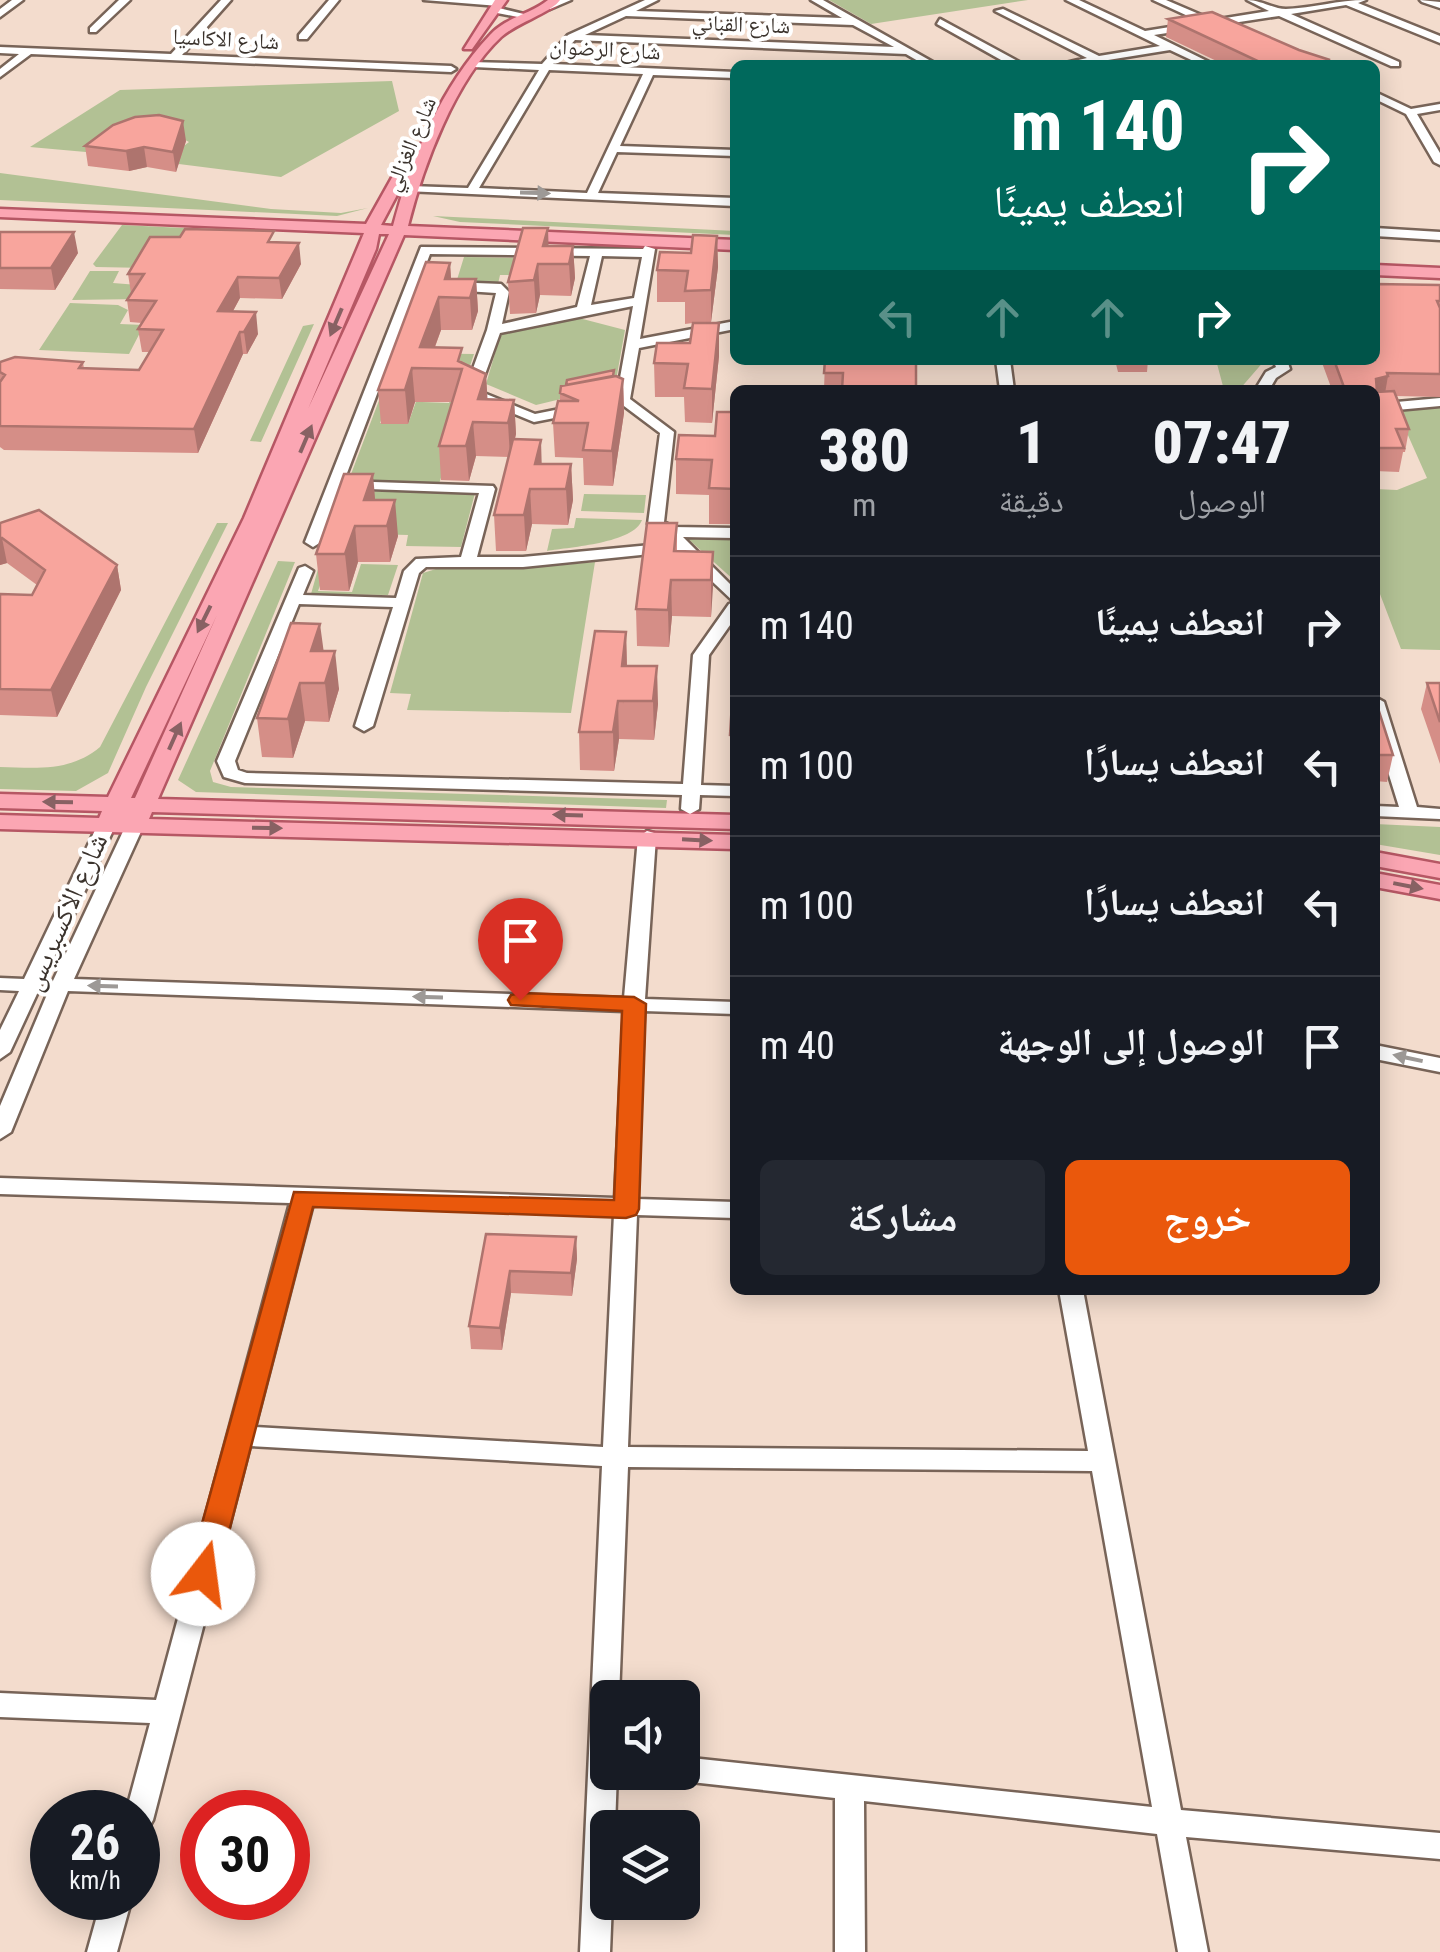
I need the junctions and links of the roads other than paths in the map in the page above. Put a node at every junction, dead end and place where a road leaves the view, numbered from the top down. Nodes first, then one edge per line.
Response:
1 (18, 0) edge
2 (125, 0) edge
3 (226, 0) edge
4 (334, 0) edge
5 (429, 0) edge
6 (566, 0) edge
7 (653, 0) edge
8 (816, 0) edge
9 (1071, 0) edge
10 (1158, 0) edge
11 (1252, 0) edge
12 (1361, 0) edge
13 (1425, 0) edge
14 (1345, 1) edge
15 (552, 3) edge
16 (498, 4) edge
17 (1440, 6) edge
18 (1000, 11) dead end
19 (1281, 13) junction
20 (0, 14) edge
21 (618, 14) junction
22 (523, 15) junction
23 (746, 18) junction
24 (859, 22) junction
25 (940, 22) dead end
26 (1212, 24) junction
27 (93, 30) dead end
28 (1228, 30) edge
29 (1143, 34) junction
30 (303, 37) dead end
31 (572, 37) junction
32 (1440, 40) edge
33 (738, 44) junction
34 (1170, 47) junction
35 (0, 50) edge
36 (29, 51) junction
37 (909, 51) junction
38 (174, 56) junction
39 (1098, 59) junction
40 (734, 60) edge
41 (924, 60) edge
42 (1008, 60) edge
43 (1092, 60) edge
44 (1199, 60) edge
45 (474, 64) junction
46 (1396, 64) dead end
47 (546, 66) junction
48 (451, 69) junction
49 (650, 71) junction
50 (0, 74) edge
51 (730, 75) edge
52 (1380, 97) edge
53 (1440, 107) edge
54 (1410, 112) junction
55 (614, 148) junction
56 (730, 149) edge
57 (1440, 162) edge
58 (410, 188) junction
59 (472, 191) junction
60 (591, 196) junction
61 (730, 202) edge
62 (0, 209) edge
63 (372, 226) junction
64 (401, 226) junction
65 (1380, 232) edge
66 (1440, 236) edge
67 (730, 237) edge
68 (730, 245) edge
69 (597, 252) junction
70 (1380, 272) edge
71 (1440, 275) edge
72 (411, 285) junction
73 (640, 301) junction
74 (583, 310) junction
75 (730, 326) edge
76 (635, 327) junction
77 (494, 330) junction
78 (671, 337) junction
79 (632, 345) junction
80 (1283, 369) edge
81 (1265, 385) edge
82 (623, 400) junction
83 (1440, 402) edge
84 (605, 404) edge
85 (588, 408) edge
86 (1380, 408) edge
87 (666, 437) junction
88 (683, 438) edge
89 (335, 485) junction
90 (664, 528) junction
91 (730, 533) edge
92 (313, 542) dead end
93 (685, 546) junction
94 (590, 553) junction
95 (468, 561) junction
96 (306, 571) dead end
97 (730, 593) edge
98 (294, 600) junction
99 (402, 603) junction
100 (730, 614) edge
101 (1380, 718) edge
102 (364, 726) dead end
103 (730, 791) edge
104 (691, 799) junction
105 (0, 801) edge
106 (1380, 811) edge
107 (1410, 813) junction
108 (111, 814) junction
109 (139, 814) junction
110 (1440, 814) edge
111 (0, 822) edge
112 (730, 822) edge
113 (647, 837) junction
114 (730, 842) edge
115 (1380, 860) edge
116 (1440, 871) edge
117 (1380, 881) edge
118 (1440, 892) edge
119 (0, 984) edge
120 (30, 985) junction
121 (60, 985) junction
122 (634, 1004) junction
123 (730, 1008) edge
124 (0, 1052) edge
125 (1380, 1053) edge
126 (1440, 1065) edge
127 (0, 1132) edge
128 (0, 1186) edge
129 (303, 1198) junction
130 (626, 1209) junction
131 (730, 1210) edge
132 (1072, 1295) edge
133 (240, 1436) junction
134 (616, 1457) junction
135 (1103, 1461) junction
136 (608, 1680) edge
137 (0, 1704) edge
138 (166, 1712) junction
139 (700, 1771) edge
140 (849, 1787) junction
141 (146, 1790) edge
142 (603, 1790) edge
143 (1170, 1822) junction
144 (1440, 1846) edge
145 (111, 1920) edge
146 (102, 1952) edge
147 (595, 1952) edge
148 (850, 1952) edge
149 (1193, 1952) edge

1 - 20 street
2 - 27 street
3 - 38 street
4 - 30 street
5 - 16 street
6 - 15 street
7 - 21 street
8 - 24 street
9 - 29 street
10 - 26 street
11 - 19 street
12 - 14 street
13 - 17 street
14 - 19 street
14 - 32 street
15 - 22 main road, شارع الغزالي
16 - 22 street
16 - 48 main road, شارع الغزالي
18 - 39 street
19 - 26 street
19 - 46 street
21 - 23 street
21 - 31 street
22 - 45 main road, شارع الغزالي
23 - 24 street
23 - 33 street
24 - 37 street
25 - 42 street
26 - 28 street
26 - 29 street
29 - 34 street
31 - 33 street, شارع القباني
31 - 47 street
33 - 37 street, شارع القباني
33 - 40 street
34 - 39 street
34 - 44 street
35 - 36 street, شارع الاكاسيا
36 - 38 street, شارع الاكاسيا
36 - 50 street
37 - 41 street
38 - 48 street, شارع الاكاسيا
39 - 43 street
45 - 47 street, شارع الرضوان
45 - 58 main road, شارع الغزالي
47 - 49 street, شارع الرضوان
47 - 59 street
48 - 63 main road, شارع الغزالي
49 - 51 street, شارع الرضوان
49 - 55 street
52 - 54 street
53 - 54 street
54 - 57 street
55 - 56 street
55 - 60 street
58 - 59 street
58 - 64 main road, شارع الغزالي
59 -> 60 street
60 - 61 street
62 - 63 main road
63 - 64 main road
63 -> 108 main road, شارع الغزالي
64 - 67 main road
64 - 68 main road
109 -> 64 main road, شارع الغزالي
65 - 66 street
69 - 72 street
69 - 73 street
69 - 74 street
70 - 71 main road
72 - 77 street
72 - 89 street
73 - 74 street
73 - 76 street
74 - 77 street
75 - 78 street
76 - 78 street
76 - 79 street
77 - 85 street
78 - 79 street
79 - 82 street
80 - 81 street
82 - 84 street
82 - 87 street
83 - 86 street
87 - 88 street
87 - 90 street
89 - 92 street
89 - 95 street
90 - 91 street
90 - 93 street
90 - 94 street
93 - 94 street
93 - 97 street
94 - 95 street
95 - 99 street
96 - 98 street
98 - 99 street
98 - 104 street
99 - 102 street
100 - 104 street
101 - 107 street
103 - 104 street
108 -> 105 main road
106 - 107 street
107 - 110 street
108 - 109 main road
108 - 111 main road
108 - 120 street
112 -> 109 main road
109 -> 113 main road
109 - 121 street, شارع الاكسبريس
113 -> 114 main road
113 - 122 street
115 - 116 main road
117 -> 118 main road
119 - 120 street
120 - 124 street
122 -> 121 street
121 - 127 street, شارع الاكسبريس
122 - 123 street
122 - 130 street
126 -> 125 street
128 - 129 street
129 - 130 street
129 - 133 street
130 - 131 street
130 - 134 street
132 - 135 street
133 - 134 street
133 - 138 street
134 - 135 street
134 - 136 street
135 - 143 street
137 - 138 street
138 - 141 street
139 - 140 street
140 - 143 street
140 - 148 street
142 - 147 street
143 - 144 street
143 - 149 street
145 - 146 street

